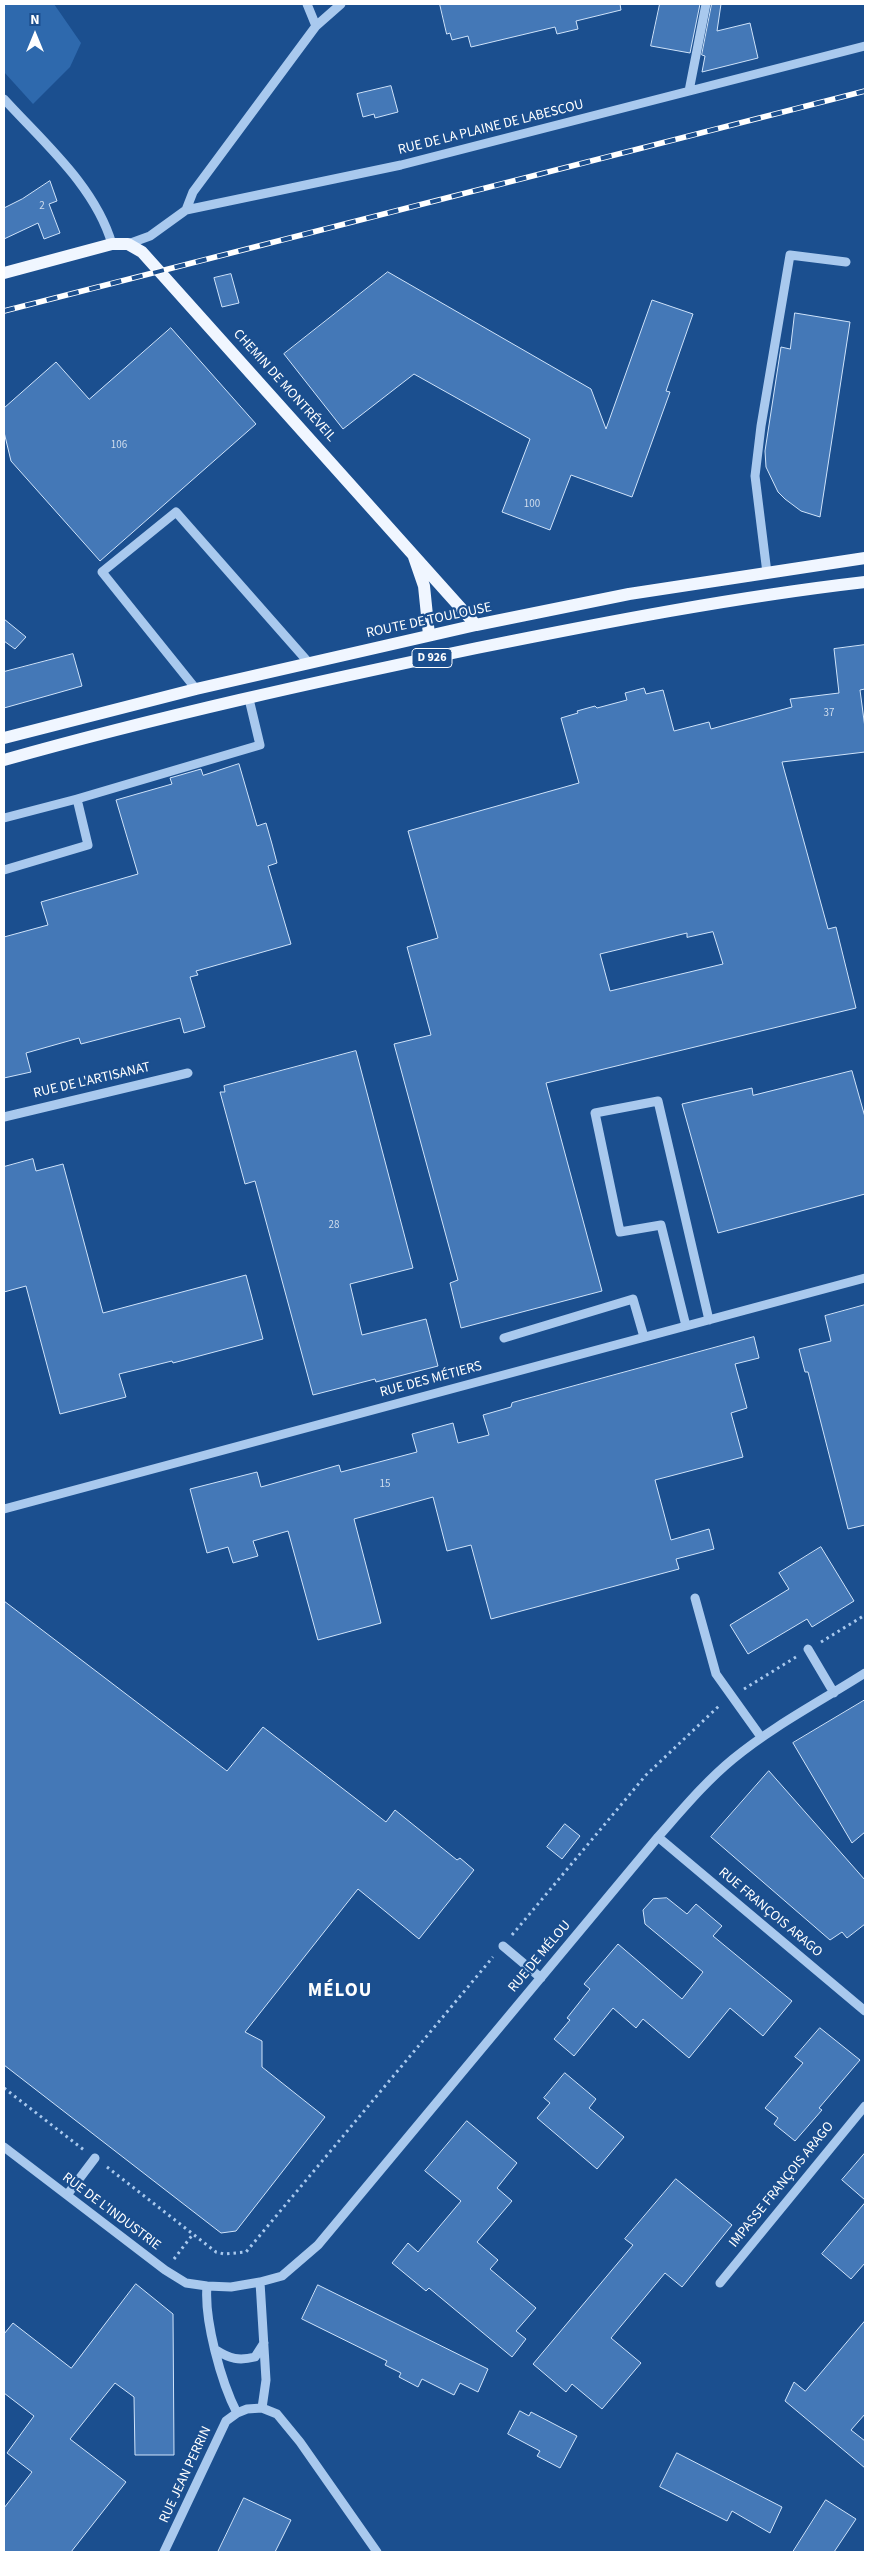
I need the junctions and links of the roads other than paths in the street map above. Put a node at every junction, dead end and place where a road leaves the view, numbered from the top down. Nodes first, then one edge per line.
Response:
1 (307, 4) edge
2 (341, 4) edge
3 (706, 4) edge
4 (316, 26) junction
5 (865, 46) edge
6 (689, 91) junction
7 (4, 99) edge
8 (186, 210) junction
9 (112, 244) junction
10 (128, 244) junction
11 (846, 262) dead end
12 (4, 273) edge
13 (413, 552) junction
14 (865, 558) edge
15 (767, 573) junction
16 (865, 582) edge
17 (476, 625) junction
18 (429, 635) junction
19 (309, 663) junction
20 (196, 689) junction
21 (248, 699) junction
22 (4, 738) edge
23 (4, 760) edge
24 (77, 800) junction
25 (4, 818) edge
26 (4, 870) edge
27 (188, 1073) dead end
28 (4, 1117) edge
29 (865, 1278) edge
30 (709, 1320) junction
31 (686, 1326) junction
32 (644, 1337) junction
33 (504, 1338) dead end
34 (4, 1509) edge
35 (695, 1598) dead end
36 (808, 1649) road end
37 (865, 1673) edge
38 (834, 1693) junction
39 (762, 1737) junction
40 (658, 1837) junction
41 (503, 1946) road end
42 (541, 1978) junction
43 (865, 2011) edge
44 (865, 2106) edge
45 (4, 2147) edge
46 (95, 2158) road end
47 (67, 2195) junction
48 (260, 2282) junction
49 (720, 2283) dead end
50 (207, 2286) junction
51 (264, 2343) junction
52 (216, 2350) junction
53 (262, 2408) junction
54 (237, 2413) junction
55 (164, 2552) edge
56 (377, 2552) edge

1 - 4 street
2 - 4 street
3 - 6 street
4 - 8 street
5 - 6 street, RUE DE LA PLAINE DE LABESCOU
6 - 8 street, RUE DE LA PLAINE DE LABESCOU
7 - 9 street
8 - 10 street, RUE DE LA PLAINE DE LABESCOU
9 - 10 main road
9 - 12 main road
10 - 13 main road, CHEMIN DE MONTRÉVEIL
11 - 15 street
13 - 17 main road, CHEMIN DE MONTRÉVEIL
13 - 18 main road, CHEMIN DE MONTRÉVEIL
14 - 15 main road, ROUTE DE TOULOUSE / D 926
15 - 17 main road, ROUTE DE TOULOUSE / D 926
16 - 21 main road, D 926
17 - 18 main road, ROUTE DE TOULOUSE / D 926
18 - 19 main road, ROUTE DE TOULOUSE / D 926
19 - 20 main road, ROUTE DE TOULOUSE / D 926
19 - 20 street
20 - 22 main road, ROUTE DE TOULOUSE / D 926
21 - 23 main road, D 926
21 - 24 street
24 - 25 street
24 - 26 street
27 - 28 street, RUE DE L'ARTISANAT
29 - 30 street, RUE DES MÉTIERS
30 - 31 street, RUE DES MÉTIERS
30 - 31 street
31 - 32 street, RUE DES MÉTIERS
32 - 33 street
32 - 34 street, RUE DES MÉTIERS
35 - 39 street
36 - 38 street
37 - 38 street, RUE DE MÉLOU
38 - 39 street, RUE DE MÉLOU
39 - 40 street, RUE DE MÉLOU
40 - 42 street, RUE DE MÉLOU
40 - 43 street, RUE FRANÇOIS ARAGO
41 - 42 street
42 - 48 street, RUE DE MÉLOU
44 - 49 street, IMPASSE FRANÇOIS ARAGO
45 - 47 street, RUE DE L'INDUSTRIE
46 - 47 street
47 - 50 street, RUE DE L'INDUSTRIE
48 - 50 street, RUE DE L'INDUSTRIE
48 - 51 street
50 - 52 street
51 - 52 street
51 - 53 street
52 - 54 street
53 - 54 street
53 - 56 street
54 - 55 street, RUE JEAN PERRIN

